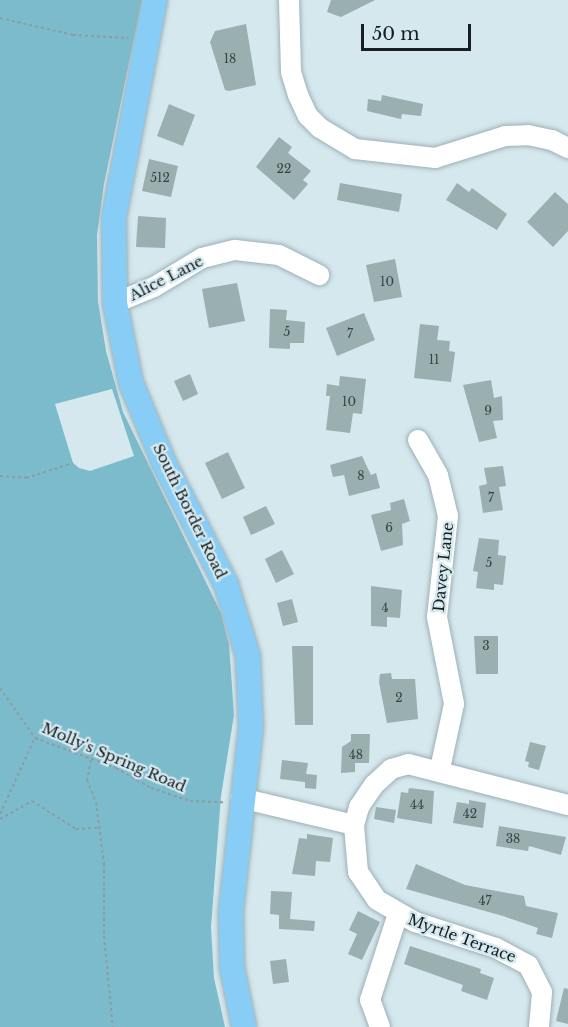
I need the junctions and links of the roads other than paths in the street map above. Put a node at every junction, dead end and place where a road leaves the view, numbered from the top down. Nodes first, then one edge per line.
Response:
1 (155, 0) edge
2 (289, 0) edge
3 (568, 148) edge
4 (319, 275) dead end
5 (115, 303) junction
6 (418, 440) dead end
7 (440, 769) junction
8 (241, 798) junction
9 (568, 805) edge
10 (354, 825) junction
11 (398, 914) junction
12 (244, 1027) edge
13 (380, 1027) edge
14 (539, 1027) edge

1 - 5 main road, South Border Road
2 - 3 street
4 - 5 street, Alice Lane
5 - 8 main road, South Border Road
6 - 7 street, Davey Lane
7 - 9 street
7 - 10 street
8 - 10 street
8 - 12 main road, South Border Road
10 - 11 street, Myrtle Terrace
11 - 13 street
11 - 14 street, Myrtle Terrace

